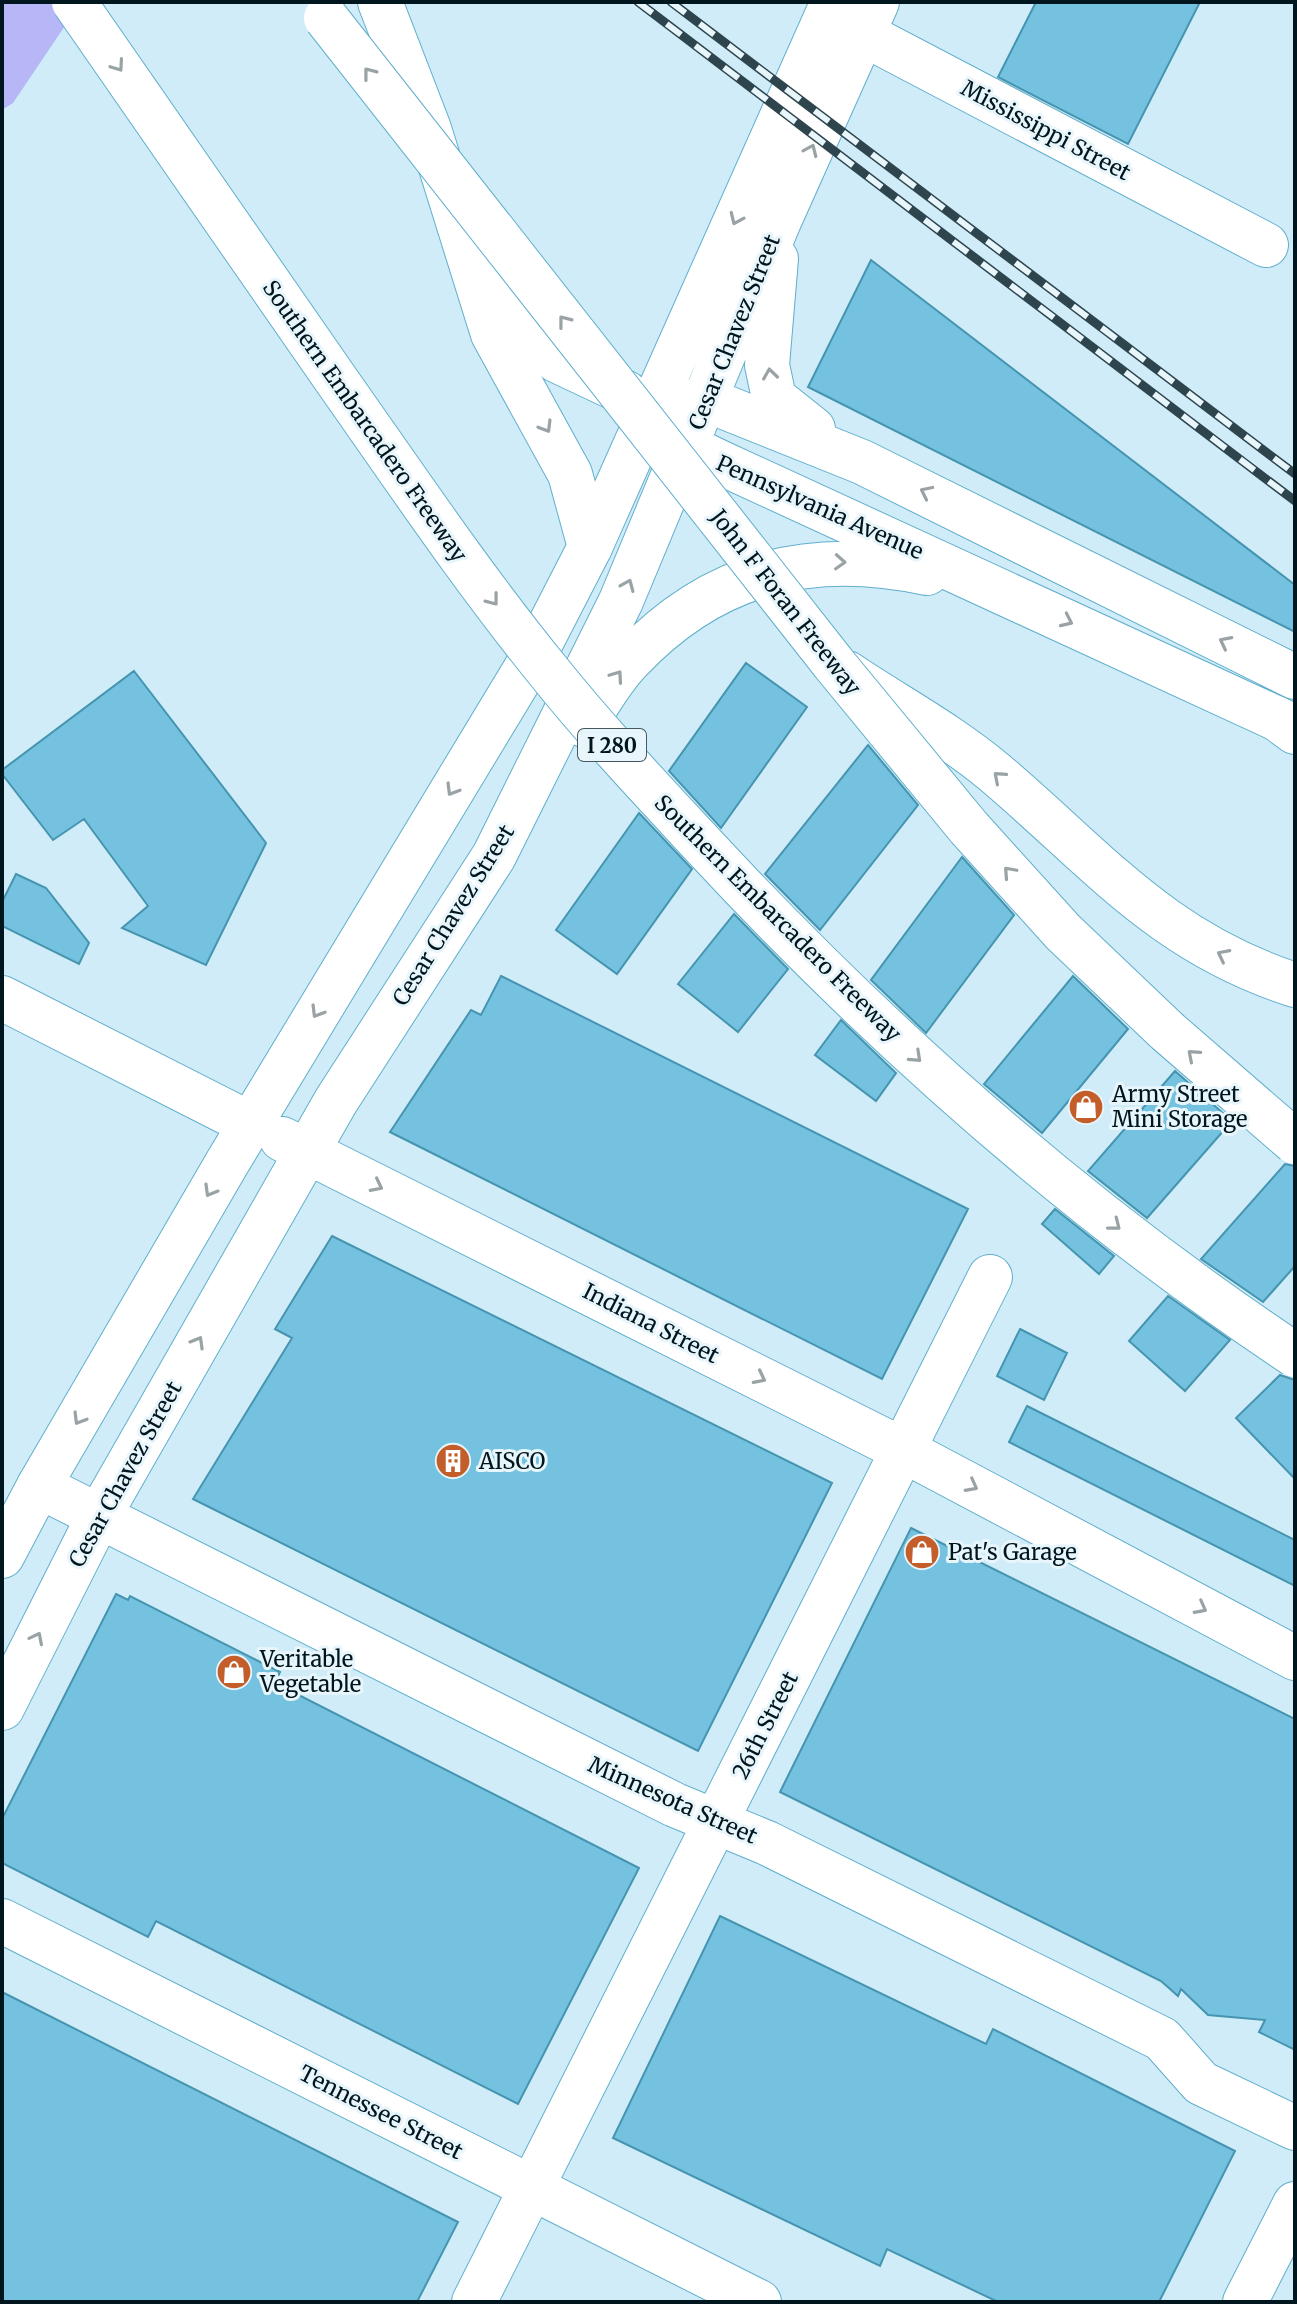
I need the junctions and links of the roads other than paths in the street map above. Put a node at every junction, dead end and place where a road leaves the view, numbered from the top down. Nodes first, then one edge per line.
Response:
1 (74, 2) edge
2 (380, 2) edge
3 (320, 10) edge
4 (850, 13) edge
5 (779, 221) junction
6 (1266, 245) dead end
7 (476, 281) junction
8 (707, 400) junction
9 (651, 405) junction
10 (688, 447) junction
11 (862, 462) junction
12 (590, 547) junction
13 (996, 587) junction
14 (834, 664) junction
15 (1295, 677) edge
16 (1289, 726) edge
17 (494, 856) junction
18 (1295, 985) edge
19 (2, 998) edge
20 (250, 1124) junction
21 (1295, 1142) edge
22 (307, 1151) junction
23 (990, 1277) dead end
24 (1295, 1355) edge
25 (903, 1450) junction
26 (39, 1486) junction
27 (99, 1516) junction
28 (2, 1556) edge
29 (1295, 1658) edge
30 (2, 1708) edge
31 (716, 1822) junction
32 (2, 1921) edge
33 (1295, 2128) edge
34 (532, 2188) junction
35 (1295, 2204) edge
36 (474, 2302) edge
37 (759, 2302) edge
38 (1245, 2302) edge

1 -> 24 main road, Southern Embarcadero Freeway / I 280, bridge
2 - 7 main road
14 -> 3 main road, John F Foran Freeway, bridge
5 -> 4 main road, Cesar Chavez Street
4 - 6 main road, Mississippi Street
4 -> 9 main road, Cesar Chavez Street
5 - 8 main road, Cesar Chavez Street
11 -> 5 main road
7 - 9 main road
7 -> 12 main road
8 - 9 main road
8 - 10 main road, Cesar Chavez Street
8 - 11 main road
9 - 10 main road, Pennsylvania Avenue
9 - 12 main road, Cesar Chavez Street
10 - 13 main road, Pennsylvania Avenue
17 -> 10 main road, Cesar Chavez Street
15 -> 11 main road
12 -> 20 main road, Cesar Chavez Street
13 -> 16 main road, Pennsylvania Avenue
17 -> 13 main road
18 -> 14 main road, bridge
21 -> 14 main road, John F Foran Freeway, bridge
17 - 22 main road, Cesar Chavez Street
19 - 20 main road, Indiana Street
20 - 22 main road, Indiana Street
20 -> 26 main road, Cesar Chavez Street
22 -> 25 main road, Indiana Street
27 -> 22 main road, Cesar Chavez Street
23 - 25 main road, 26th Street
25 -> 29 main road, Indiana Street
25 - 31 main road, 26th Street
26 - 27 main road, Minnesota Street
26 - 28 main road, Cesar Chavez Street
30 -> 27 main road, Cesar Chavez Street
27 - 31 main road, Minnesota Street
31 - 33 main road, Minnesota Street
31 - 34 main road, 26th Street
32 - 34 main road, Tennessee Street
34 - 36 main road, 26th Street
34 - 37 main road, Tennessee Street
35 - 38 main road

